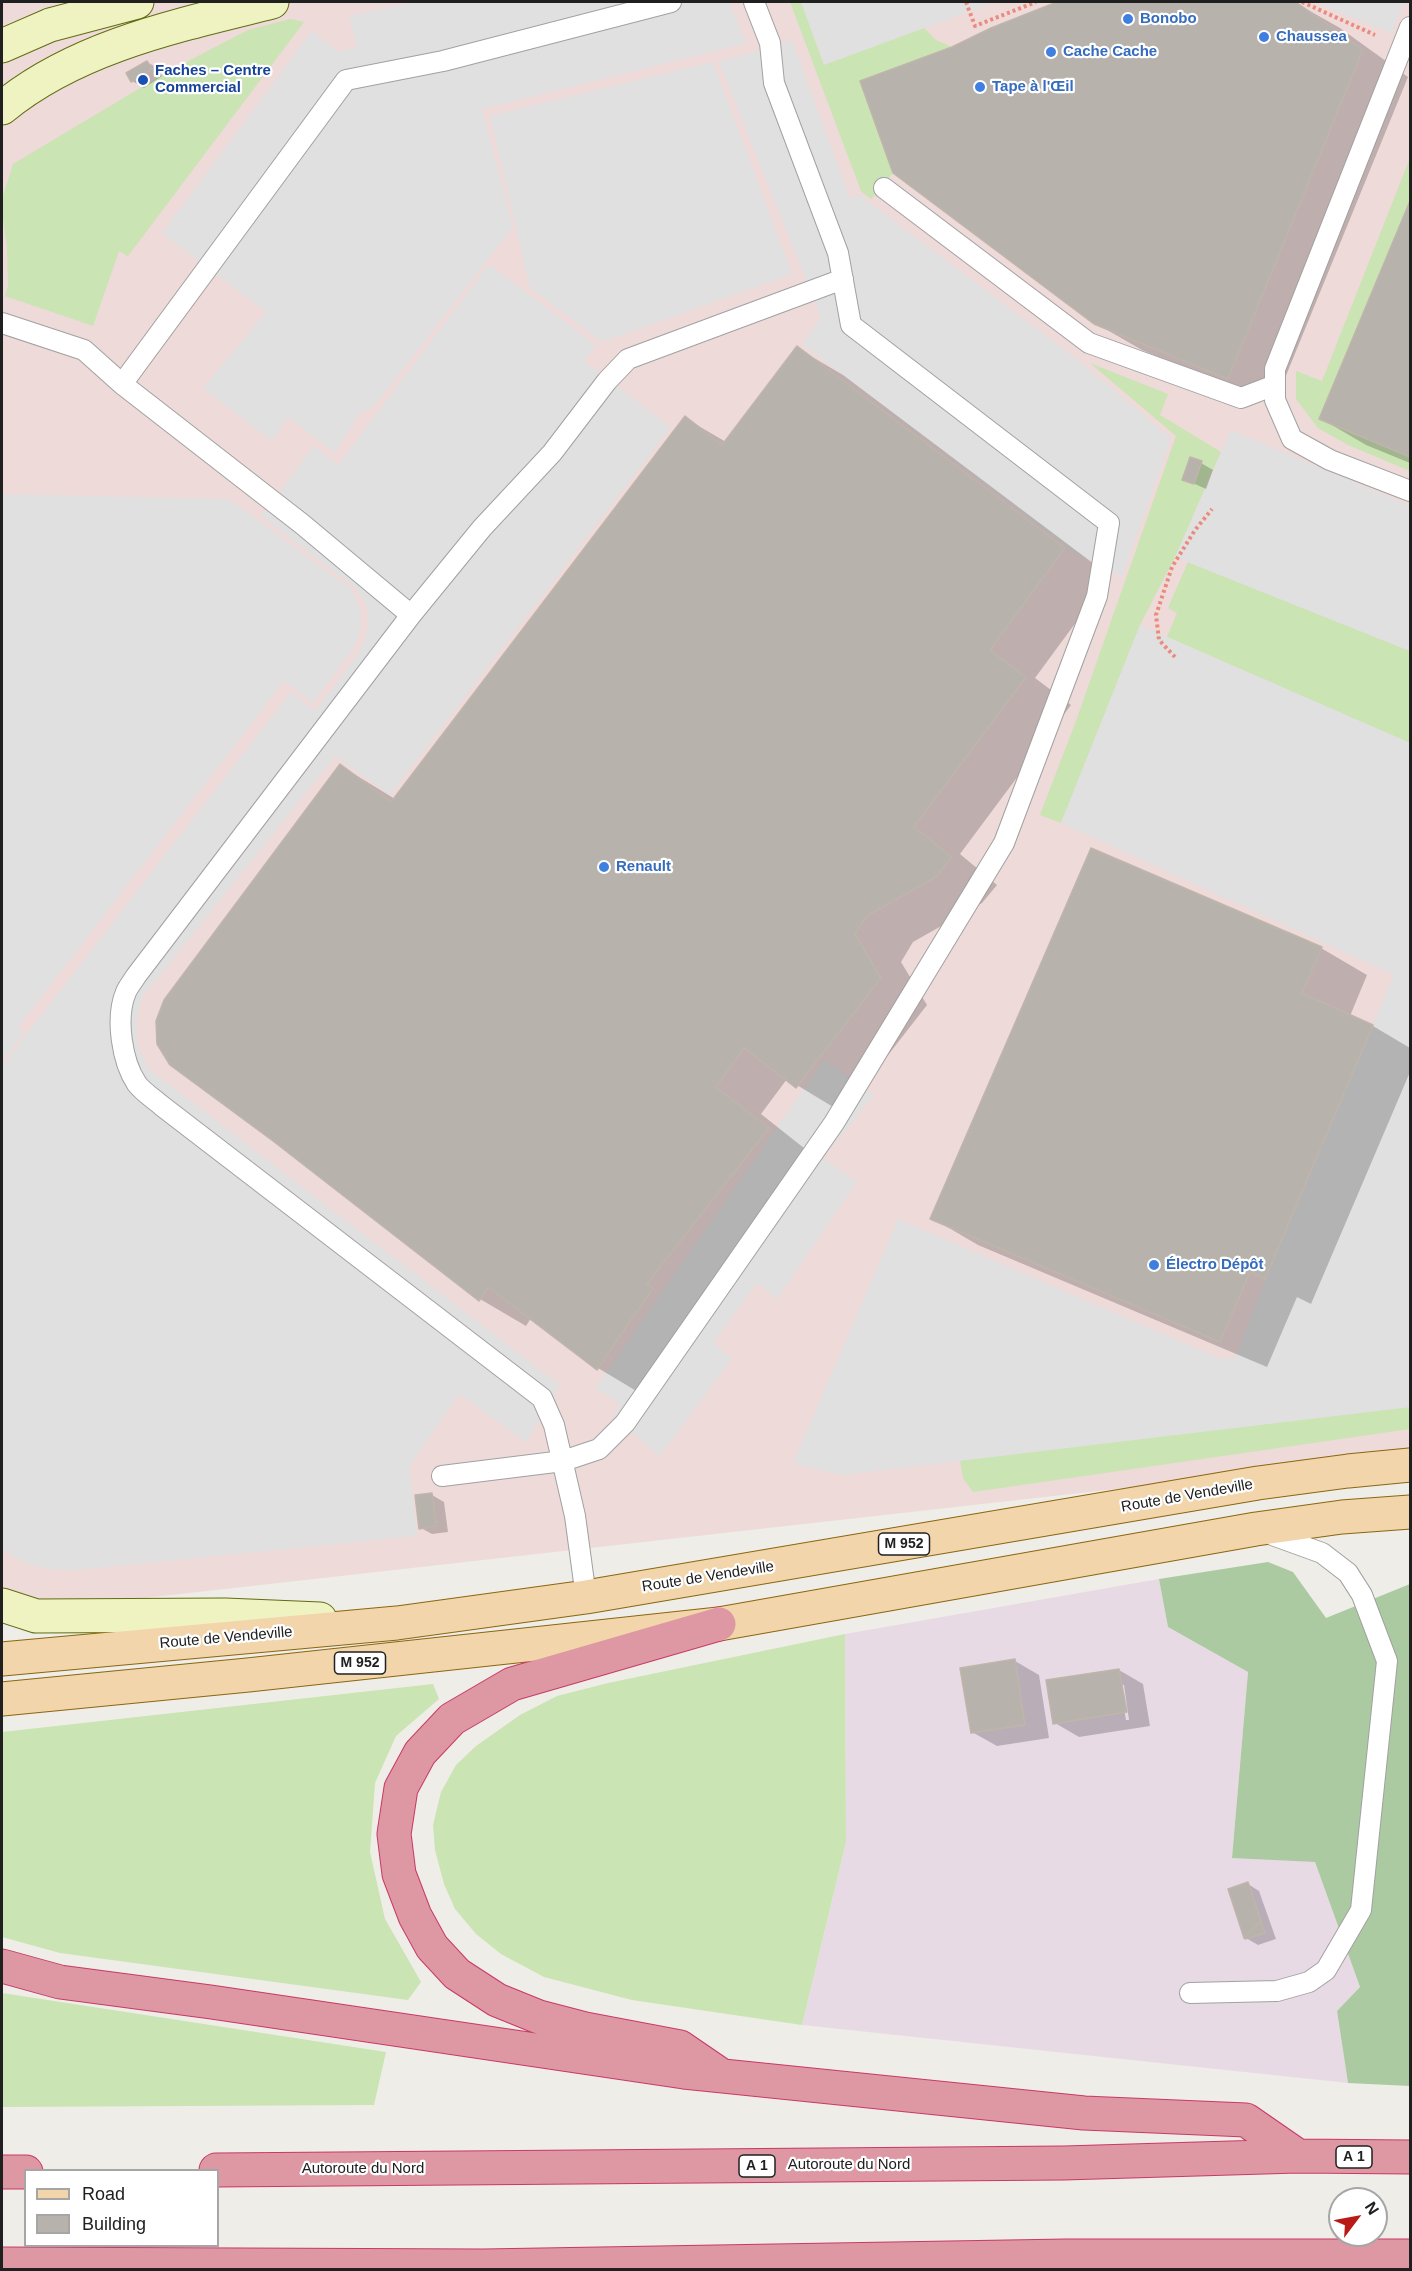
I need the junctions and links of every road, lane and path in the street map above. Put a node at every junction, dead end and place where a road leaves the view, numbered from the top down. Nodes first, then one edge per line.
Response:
1 (137, 2) edge
2 (272, 2) edge
3 (671, 2) edge
4 (754, 2) edge
5 (966, 2) edge
6 (1036, 2) edge
7 (1302, 2) edge
8 (1410, 27) edge
9 (2, 46) edge
10 (1402, 48) junction
11 (2, 108) edge
12 (884, 188) dead end
13 (843, 279) junction
14 (2, 322) edge
15 (122, 384) junction
16 (1275, 385) junction
17 (1410, 491) edge
18 (1212, 508) dead end
19 (411, 615) junction
20 (1175, 657) dead end
21 (562, 1461) junction
22 (1410, 1465) edge
23 (442, 1476) dead end
24 (1409, 1512) edge
25 (1256, 1529) junction
26 (586, 1597) junction
27 (2, 1605) edge
28 (397, 1623) junction
29 (719, 1623) junction
30 (2, 1659) edge
31 (2, 1699) edge
32 (2, 1966) edge
33 (1190, 1993) dead end
34 (722, 2076) junction
35 (1298, 2156) junction
36 (1410, 2157) edge
37 (219, 2170) edge
38 (2, 2172) edge
39 (24, 2172) edge
40 (1410, 2256) edge
41 (2, 2264) edge
42 (481, 2268) edge

1 - 9 street
2 - 11 street
3 - 15 lane
4 - 13 lane
5 - 6 path
7 - 10 path
8 - 10 lane
10 - 16 lane
12 - 16 lane
13 - 19 lane
13 - 21 lane
14 - 15 lane
15 - 19 lane
16 - 17 lane
18 - 20 path
19 - 21 lane
21 - 23 lane
21 - 26 lane
22 - 26 main road, Route de Vendeville / M 952
24 - 25 main road, M 952
25 - 29 main road, M 952
25 - 33 lane
26 - 28 main road, Route de Vendeville / M 952
27 - 28 street
28 - 30 main road, Route de Vendeville / M 952
29 - 31 main road, M 952
29 - 34 highway
32 - 34 highway
34 - 35 highway
35 - 36 highway, Autoroute du Nord / A 1
35 - 37 highway, Autoroute du Nord / A 1
38 - 39 highway
40 - 42 highway
41 - 42 highway

